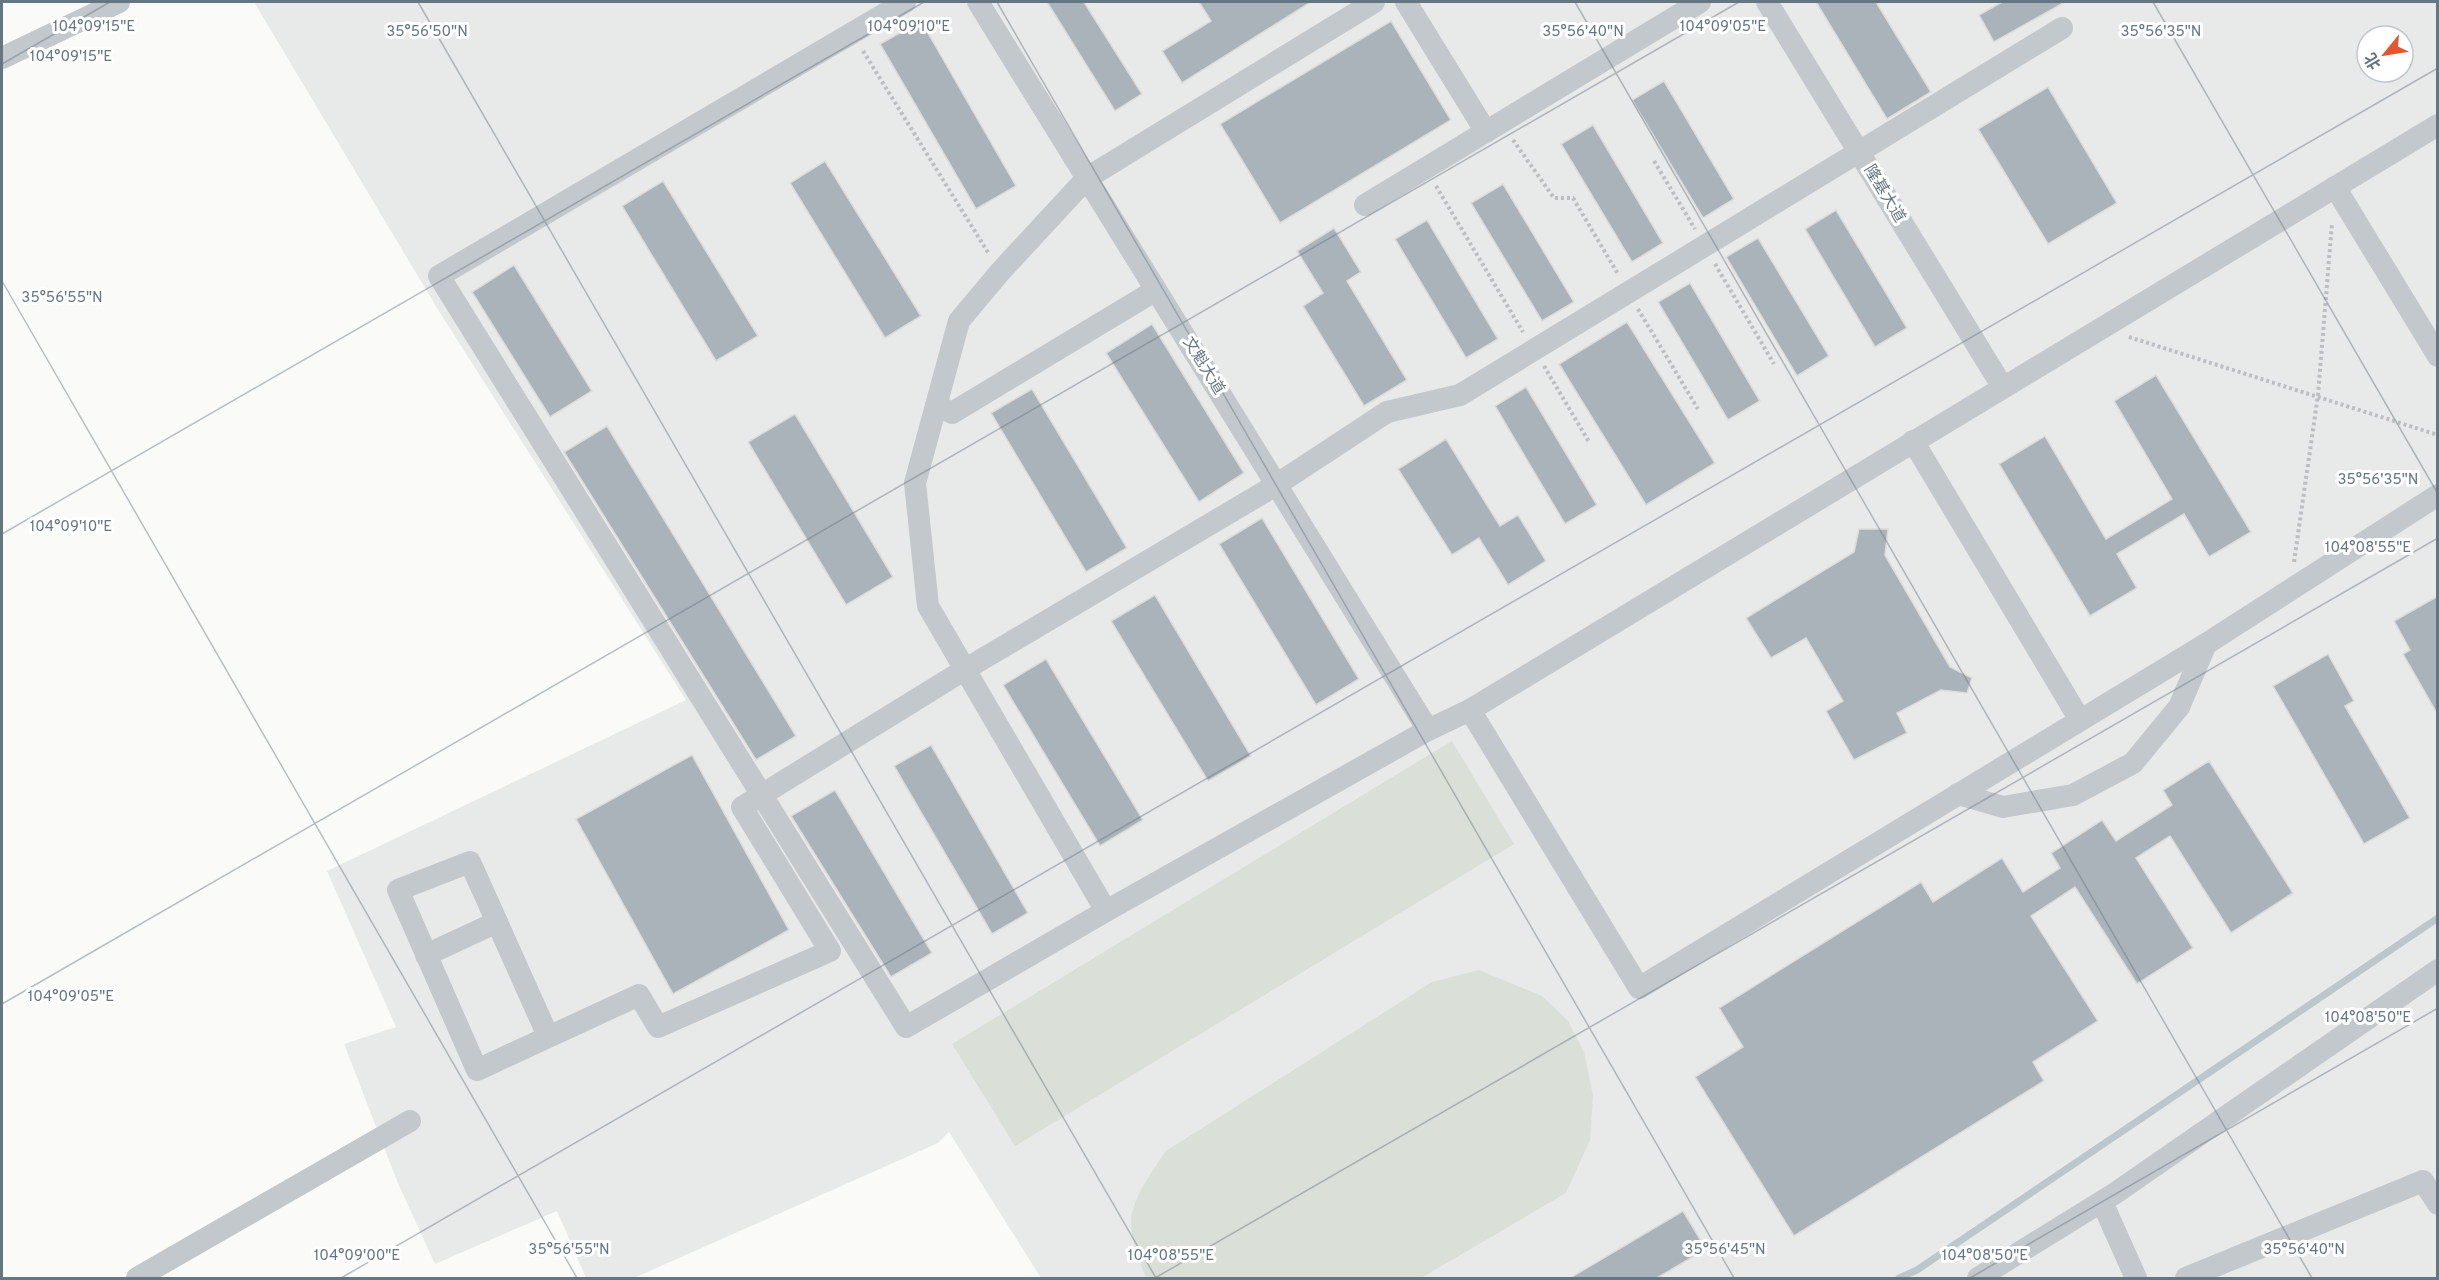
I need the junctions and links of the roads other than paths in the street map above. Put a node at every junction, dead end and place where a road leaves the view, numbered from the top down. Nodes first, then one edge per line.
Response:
1 (119, 2) edge
2 (905, 2) edge
3 (978, 2) edge
4 (1374, 2) edge
5 (1406, 2) edge
6 (1700, 2) edge
7 (1767, 2) edge
8 (2062, 28) dead end
9 (2, 58) edge
10 (2438, 125) edge
11 (1494, 128) junction
12 (1858, 151) junction
13 (1087, 178) junction
14 (2335, 187) junction
15 (1365, 205) dead end
16 (1156, 290) junction
17 (2438, 356) edge
18 (2002, 386) junction
19 (936, 405) junction
20 (1912, 441) junction
21 (1276, 485) junction
22 (2438, 495) edge
23 (2206, 644) junction
24 (964, 670) junction
25 (1470, 710) junction
26 (2080, 720) junction
27 (1428, 730) junction
28 (761, 794) junction
29 (1958, 794) junction
30 (1106, 911) junction
31 (497, 922) junction
32 (426, 955) junction
33 (2438, 970) edge
34 (548, 1036) junction
35 (410, 1121) dead end
36 (2102, 1202) junction
37 (2438, 1204) edge
38 (137, 1278) edge
39 (1978, 1278) edge
40 (2136, 1278) edge
41 (2186, 1278) edge

1 - 9 street
2 - 28 street
3 - 13 street, 文魁大道
4 - 13 street
5 - 11 street
6 - 11 street
7 - 12 street, 隆基大道
8 - 12 street
10 - 14 street
11 - 15 street
12 - 18 street, 隆基大道
12 - 21 street
13 - 16 street, 文魁大道
13 - 19 street
14 - 17 street
14 - 18 street
16 - 19 street
16 - 21 street, 文魁大道
18 - 20 street
19 - 24 street
20 - 25 street
20 - 26 street
21 - 24 street
21 - 27 street, 文魁大道
22 - 23 street
23 - 26 street
23 - 29 street
24 - 28 street
24 - 30 street
25 - 27 street
25 - 29 street
26 - 29 street
27 - 30 street
28 - 30 street
28 - 34 street
31 - 32 street
31 - 32 street
31 - 34 street
32 - 34 street
33 - 36 street
35 - 38 street
36 - 39 street
36 - 40 street
37 - 41 street

